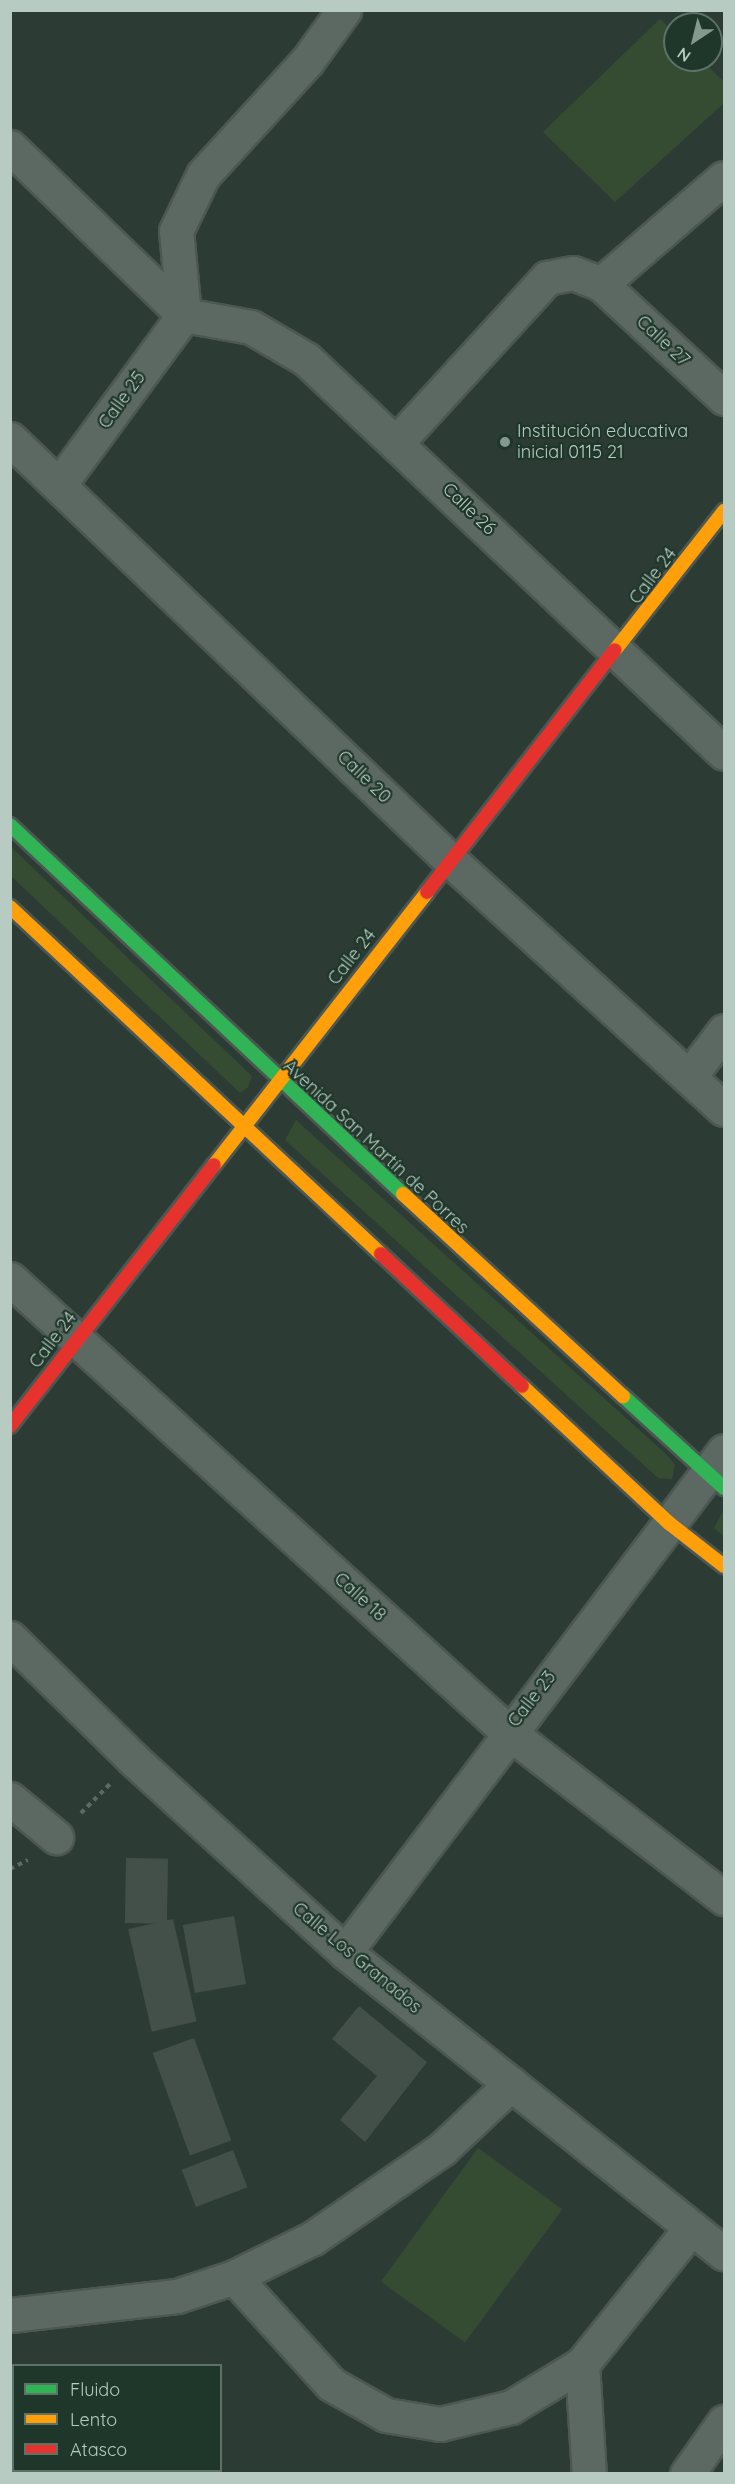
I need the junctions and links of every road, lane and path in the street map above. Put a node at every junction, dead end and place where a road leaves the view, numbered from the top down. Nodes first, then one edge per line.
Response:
1 (345, 10) edge
2 (10, 147) edge
3 (724, 178) edge
4 (601, 284) junction
5 (184, 315) junction
6 (724, 398) edge
7 (398, 441) junction
8 (16, 456) edge
9 (59, 485) junction
10 (724, 511) edge
11 (618, 652) junction
12 (724, 753) edge
13 (10, 825) edge
14 (450, 860) junction
15 (10, 907) edge
16 (724, 1031) edge
17 (689, 1077) junction
18 (278, 1080) junction
19 (724, 1109) edge
20 (243, 1126) junction
21 (10, 1279) edge
22 (76, 1340) junction
23 (10, 1426) edge
24 (719, 1471) edge
25 (669, 1522) junction
26 (724, 1566) edge
27 (10, 1638) edge
28 (507, 1731) junction
29 (10, 1799) edge
30 (56, 1838) dead end
31 (724, 1898) edge
32 (345, 1952) junction
33 (512, 2084) junction
34 (691, 2228) junction
35 (724, 2253) edge
36 (234, 2277) junction
37 (10, 2315) edge
38 (582, 2364) junction
39 (724, 2422) edge
40 (589, 2474) edge
41 (687, 2474) edge

1 - 5 street
2 - 5 street
3 - 4 street
4 - 6 street, Calle 27
4 - 7 street
5 - 7 street, Calle 26
5 - 9 street, Calle 25
7 - 11 street, Calle 26
8 - 9 street, Calle 20
9 - 14 street, Calle 20
10 - 11 main road, Calle 24
11 - 12 street, Calle 26
11 - 14 main road, Calle 24
13 - 18 main road, Avenida San Martín de Porres
14 - 17 street, Calle 20
14 - 18 main road, Calle 24
15 - 20 main road
16 - 17 street
17 - 19 street, Calle 20
18 - 20 main road, Calle 24
18 - 24 main road, Avenida San Martín de Porres
20 - 22 main road, Calle 24
20 - 25 main road
21 - 22 street, Calle 18
22 - 23 main road, Calle 24
22 - 28 street, Calle 18
24 - 25 street, Calle 23
25 - 26 main road
25 - 28 street, Calle 23
27 - 32 street, Calle Los Granados
28 - 31 street, Calle 18
28 - 32 street, Calle 23
29 - 30 street
32 - 33 street, Calle Los Granados
33 - 34 street, Calle Los Granados
33 - 36 street
34 - 35 street, Calle Los Granados
34 - 38 street
36 - 37 street
36 - 38 street
38 - 40 street
39 - 41 street

